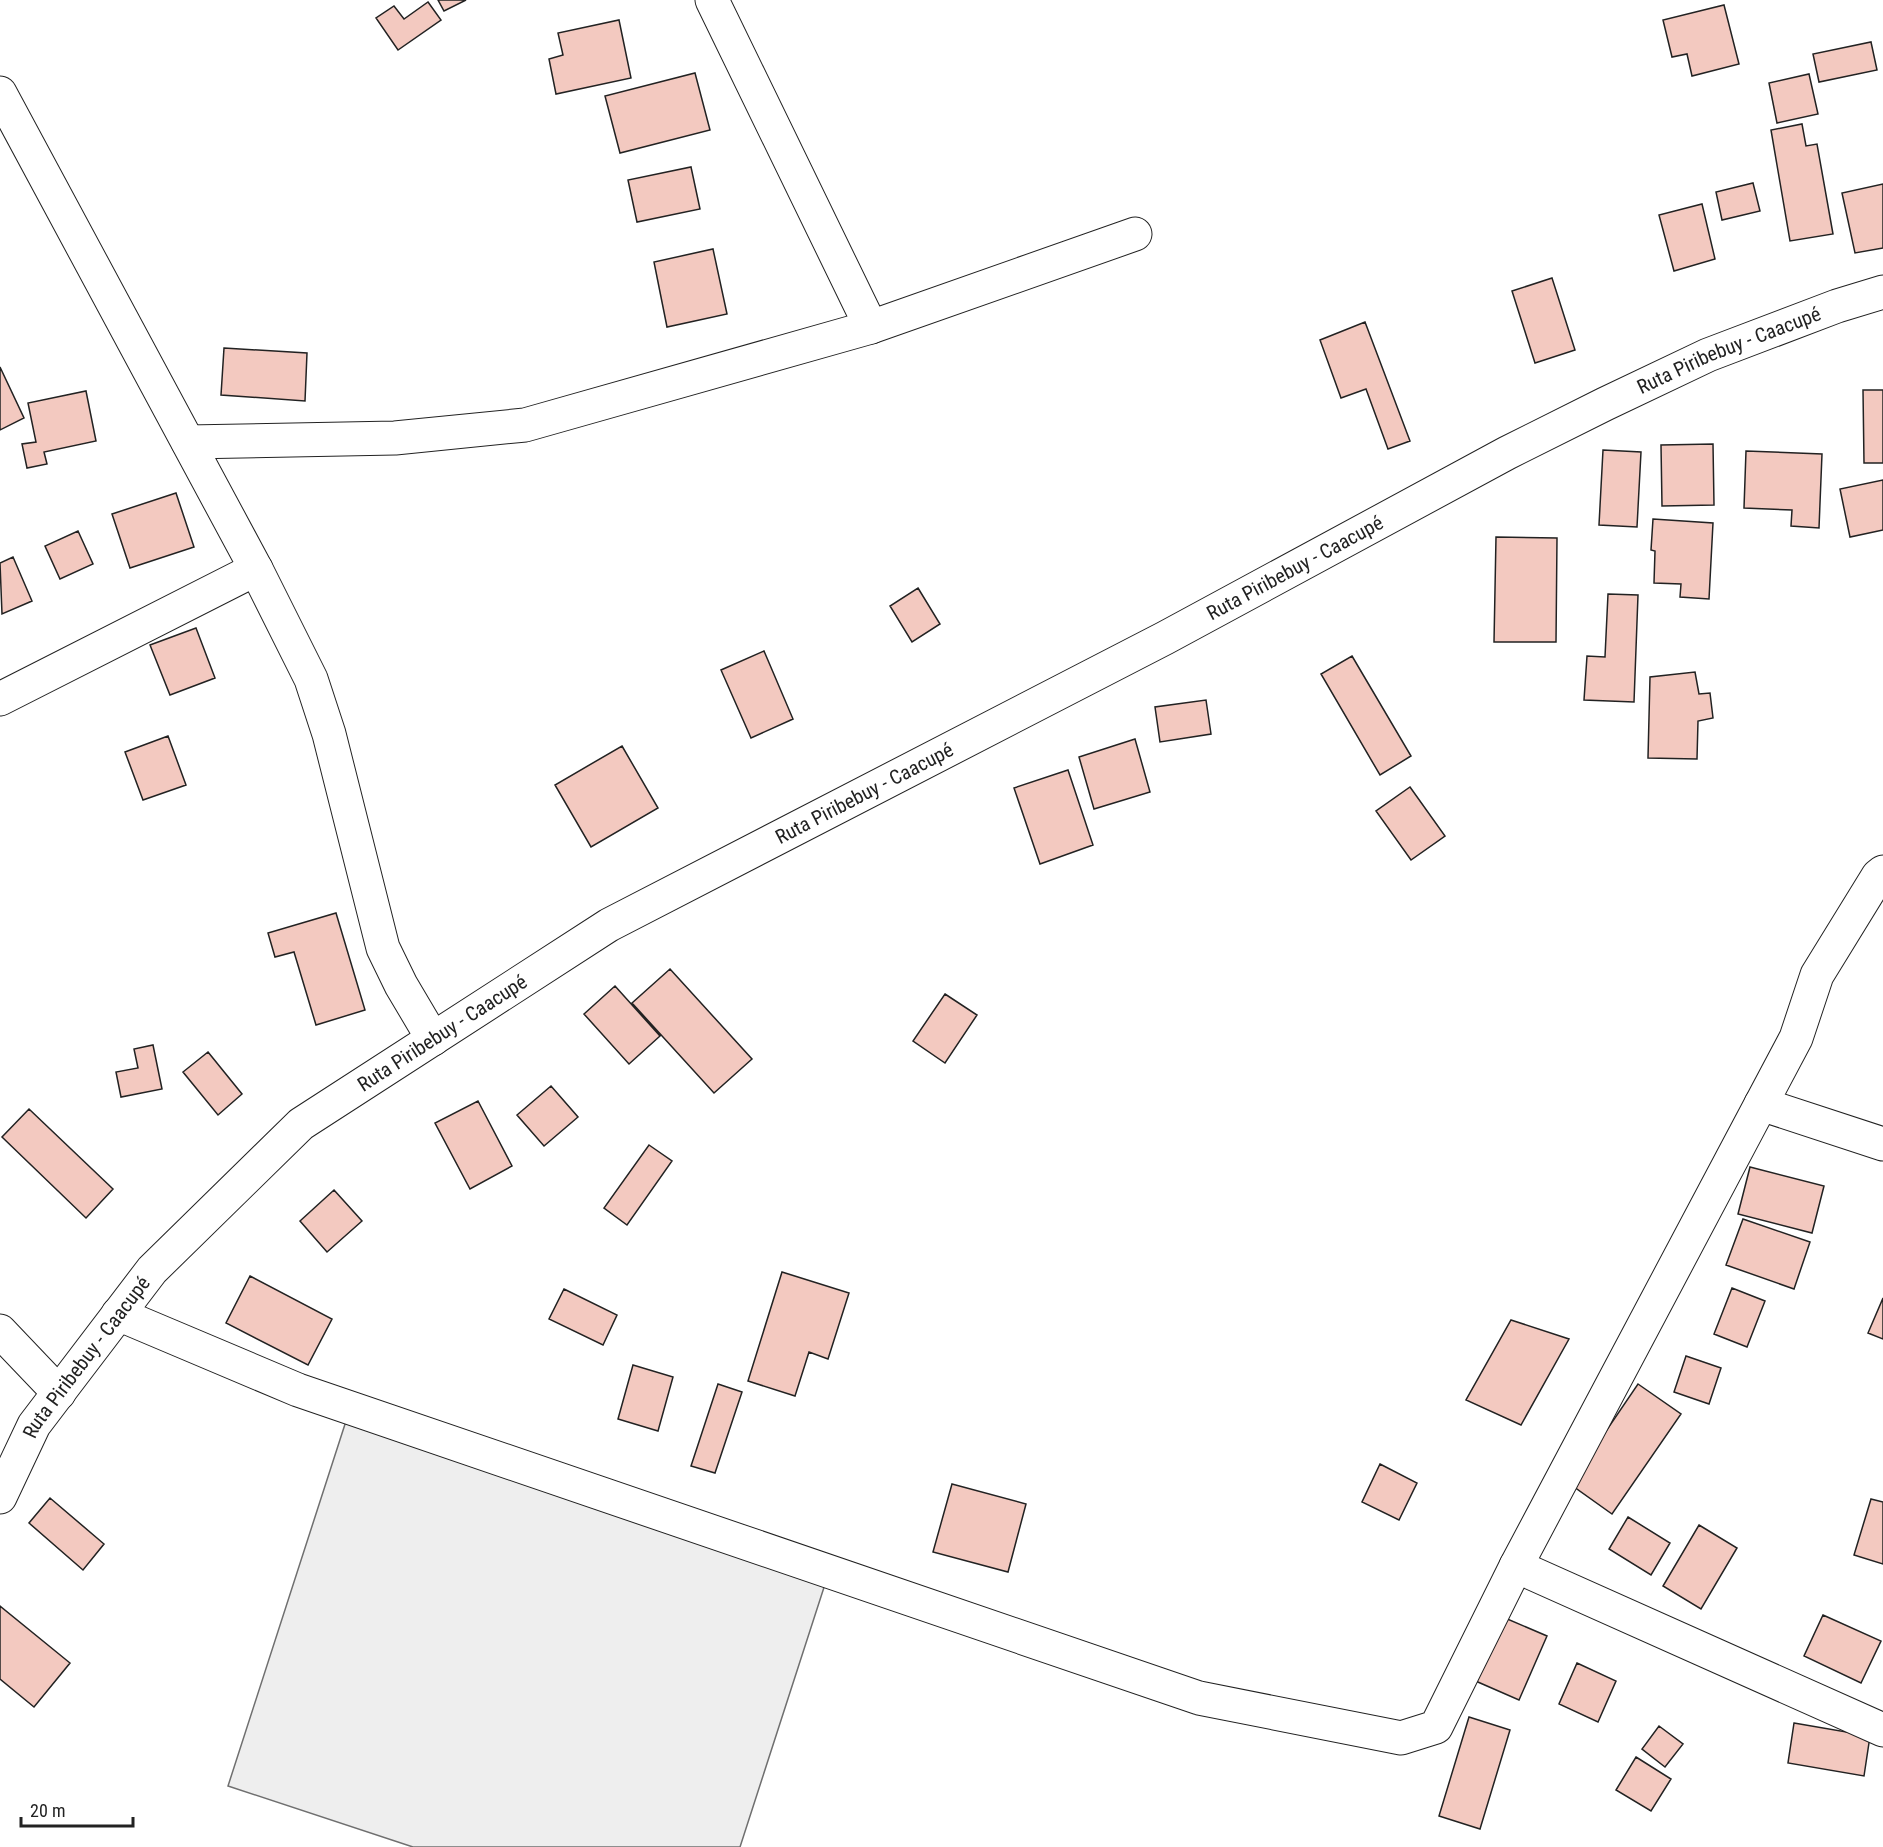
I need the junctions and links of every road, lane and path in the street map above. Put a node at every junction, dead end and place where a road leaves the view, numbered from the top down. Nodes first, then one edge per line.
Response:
1 (712, 0) edge
2 (0, 93) edge
3 (1135, 234) dead end
4 (1883, 292) edge
5 (871, 327) junction
6 (188, 442) junction
7 (256, 569) junction
8 (0, 699) edge
9 (1883, 872) edge
10 (433, 1039) junction
11 (1761, 1104) junction
12 (1883, 1144) edge
13 (118, 1314) junction
14 (0, 1331) edge
15 (59, 1393) junction
16 (0, 1497) edge
17 (1516, 1566) junction
18 (1883, 1731) edge

1 - 5 street
2 - 6 street
3 - 5 street
4 - 10 street, Ruta Piribebuy - Caacupé
5 - 6 street
6 - 7 street
7 - 8 street
7 - 10 street
9 - 11 street
10 - 13 street, Ruta Piribebuy - Caacupé
11 - 12 street
11 - 17 street
13 - 15 street, Ruta Piribebuy - Caacupé
13 - 17 street
14 - 15 street
15 - 16 street, Ruta Piribebuy - Caacupé
17 - 18 street

